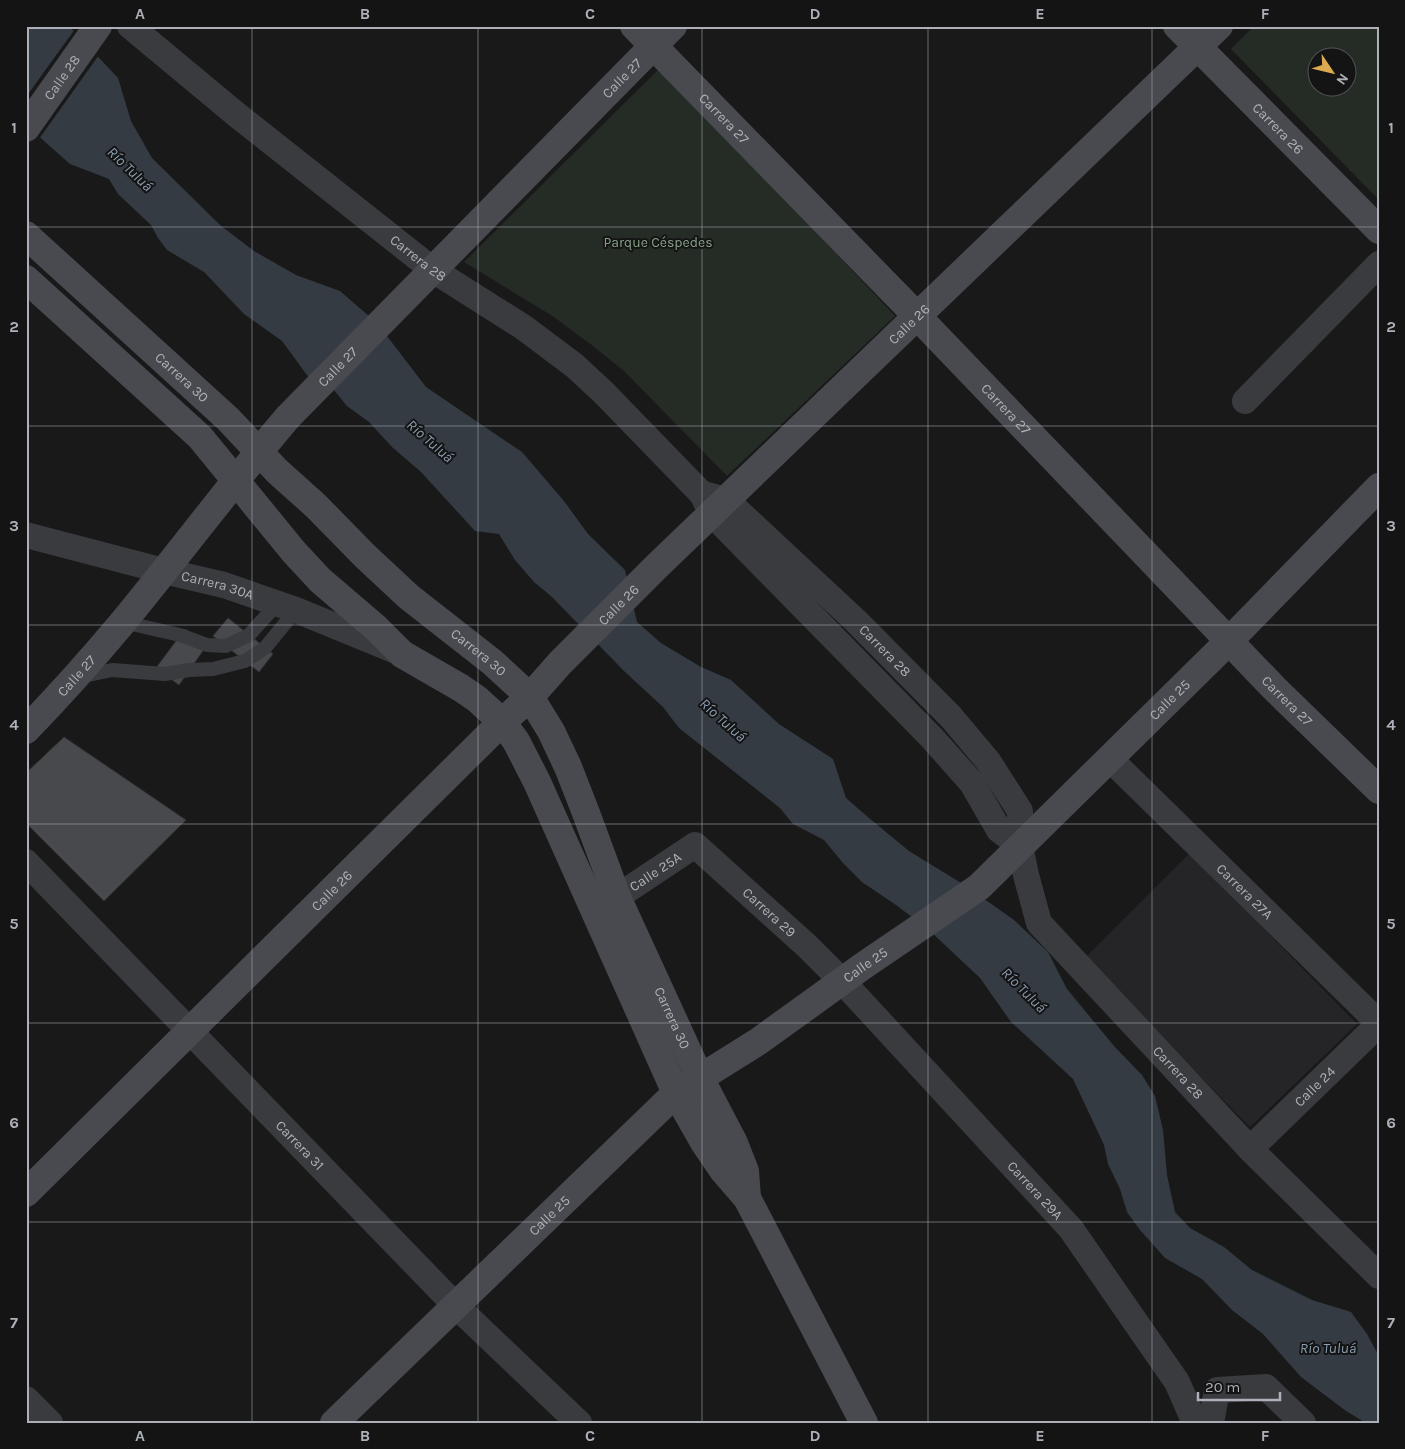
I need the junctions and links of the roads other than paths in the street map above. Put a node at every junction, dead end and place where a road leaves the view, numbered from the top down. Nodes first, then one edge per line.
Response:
1 (130, 26) edge
2 (634, 26) edge
3 (674, 26) edge
4 (1177, 26) edge
5 (1219, 26) edge
6 (97, 28) edge
7 (653, 46) junction
8 (1198, 46) junction
9 (26, 128) edge
10 (1379, 230) edge
11 (26, 235) edge
12 (1379, 264) edge
13 (432, 270) junction
14 (26, 279) edge
15 (918, 317) junction
16 (1245, 401) dead end
17 (259, 451) junction
18 (234, 481) junction
19 (1379, 487) edge
20 (713, 503) junction
21 (26, 535) edge
22 (164, 571) junction
23 (287, 606) junction
24 (123, 622) junction
25 (1229, 641) junction
26 (402, 654) junction
27 (76, 678) junction
28 (530, 697) junction
29 (502, 722) junction
30 (26, 730) edge
31 (1110, 759) junction
32 (1379, 790) edge
33 (695, 845) joint
34 (1020, 846) junction
35 (26, 862) edge
36 (617, 897) junction
37 (853, 973) junction
38 (1379, 1023) edge
39 (189, 1032) junction
40 (700, 1078) junction
41 (676, 1092) junction
42 (1250, 1148) junction
43 (26, 1193) edge
44 (747, 1198) junction
45 (1379, 1276) edge
46 (455, 1306) junction
47 (26, 1399) edge
48 (50, 1423) edge
49 (334, 1423) edge
50 (579, 1423) edge
51 (864, 1423) edge
52 (1195, 1423) edge
53 (1212, 1423) edge
54 (1303, 1423) edge

1 - 13 street, Carrera 28
2 - 7 main road, Carrera 27
3 - 7 main road, Calle 27
4 - 8 main road, Carrera 26
5 - 8 main road, Calle 26
6 - 9 main road, Calle 28
7 - 13 main road, Calle 27
7 - 15 main road, Carrera 27
8 - 10 main road, Carrera 26
8 - 15 main road, Calle 26
11 - 17 main road, Carrera 30
12 - 16 street
13 - 17 main road, Calle 27
13 - 20 street, Carrera 28
14 - 18 main road, Carrera 30
15 - 20 main road, Calle 26
15 - 25 main road, Carrera 27
17 - 18 main road, Calle 27
17 - 28 main road, Carrera 30
18 - 22 main road, Calle 27
18 - 26 main road, Carrera 30
19 - 25 main road, Calle 25
20 - 28 main road, Calle 26
20 - 34 street, Carrera 28
21 - 22 street, Carrera 30A
22 - 23 street, Carrera 30A
22 - 24 main road, Calle 27
23 - 24 lane
23 - 26 street, Carrera 30A
23 - 27 lane
24 - 27 main road, Calle 27
25 - 31 main road, Calle 25
25 - 32 main road, Carrera 27
26 - 29 main road, Carrera 30
27 - 30 main road, Calle 27
28 - 29 main road, Calle 26
28 - 36 main road, Carrera 30
29 - 39 main road, Calle 26
29 - 41 main road, Carrera 30
31 - 34 main road, Calle 25
31 - 38 street, Carrera 27A
33 - 36 street, Calle 25A
33 - 37 street, Carrera 29
34 - 37 main road, Calle 25
34 - 42 street, Carrera 28
35 - 39 street, Carrera 31
36 - 40 main road, Carrera 30
37 - 40 main road, Calle 25
37 - 52 street, Carrera 29A
38 - 42 street, Calle 24
39 - 43 main road, Calle 26
39 - 46 street, Carrera 31
40 - 41 main road, Calle 25
40 - 44 main road, Carrera 30
41 - 44 main road, Carrera 30
41 - 46 main road, Calle 25
42 - 45 street, Carrera 28
44 - 51 main road, Carrera 30
46 - 49 main road, Calle 25
46 - 50 street, Carrera 31
47 - 48 street
53 - 54 street

